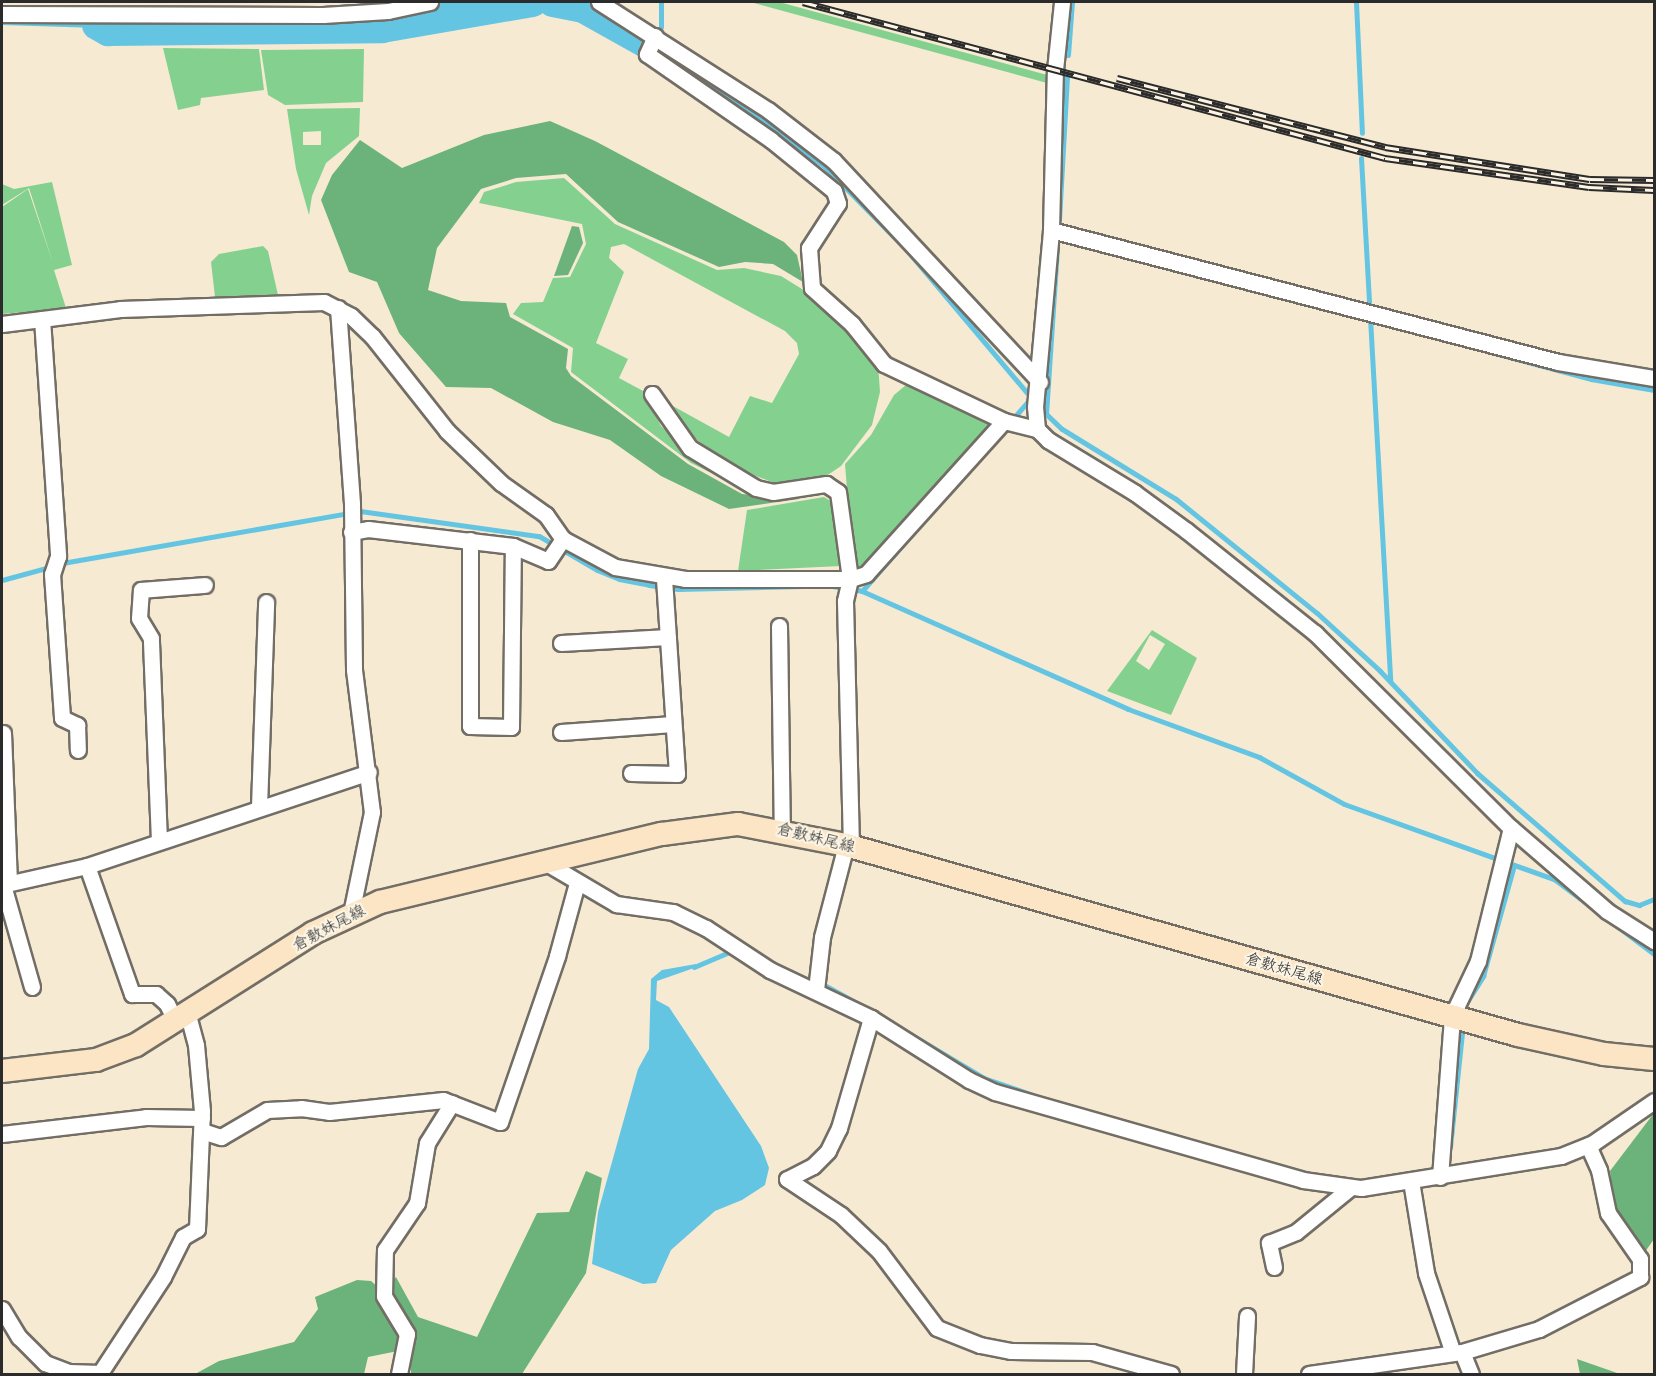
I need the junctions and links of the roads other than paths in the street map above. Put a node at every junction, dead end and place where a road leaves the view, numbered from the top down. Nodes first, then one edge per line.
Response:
1 (430, 2) edge
2 (599, 2) edge
3 (1062, 2) edge
4 (2, 14) edge
5 (652, 43) junction
6 (1051, 230) junction
7 (338, 308) junction
8 (42, 319) junction
9 (2, 324) edge
10 (1654, 378) edge
11 (652, 394) dead end
12 (1038, 395) junction
13 (1011, 423) junction
14 (1037, 429) junction
15 (351, 518) junction
16 (470, 540) junction
17 (559, 545) junction
18 (513, 546) junction
19 (664, 584) junction
20 (205, 585) dead end
21 (849, 585) junction
22 (266, 602) dead end
23 (779, 626) dead end
24 (668, 637) junction
25 (561, 643) dead end
26 (673, 724) junction
27 (561, 732) dead end
28 (3, 733) dead end
29 (78, 750) dead end
30 (369, 772) junction
31 (631, 773) dead end
32 (259, 807) junction
33 (1511, 828) junction
34 (782, 830) junction
35 (159, 841) junction
36 (848, 846) junction
37 (543, 861) junction
38 (87, 866) junction
39 (577, 883) junction
40 (4, 884) edge
41 (351, 914) junction
42 (1654, 941) edge
43 (32, 987) dead end
44 (816, 990) junction
45 (181, 1016) junction
46 (1452, 1016) junction
47 (871, 1018) junction
48 (1654, 1059) edge
49 (2, 1071) edge
50 (1654, 1101) edge
51 (452, 1103) junction
52 (202, 1124) junction
53 (2, 1134) edge
54 (1588, 1145) junction
55 (1440, 1177) junction
56 (1411, 1182) junction
57 (1350, 1188) junction
58 (1274, 1267) dead end
59 (2, 1309) edge
60 (1247, 1316) dead end
61 (1457, 1352) junction
62 (399, 1374) edge
63 (1171, 1374) edge
64 (1244, 1374) edge
65 (1309, 1374) edge
66 (1471, 1374) edge

1 - 4 street
2 - 5 street
3 - 6 street
5 - 12 street
5 - 13 street
6 - 10 street
6 - 12 street
7 - 8 street
7 - 15 street
7 - 17 street
8 - 9 street
8 - 29 street
11 - 21 street
12 - 14 street
13 - 14 street
13 - 21 street
14 - 33 street
15 - 16 street
15 - 30 street
16 - 18 street
16 - 18 street
17 - 18 street
17 - 19 street
19 - 21 street
19 - 24 street
20 - 35 street
21 - 36 street
22 - 32 street
23 - 34 street
24 - 25 street
24 - 26 street
26 - 27 street
26 - 31 street
28 - 40 street
30 - 32 street
30 - 41 street
32 - 35 street
33 - 42 street
33 - 46 street
34 - 36 main road, 倉敷妹尾線
34 - 37 main road, 倉敷妹尾線
35 - 38 street
36 - 44 street
36 - 46 main road, 倉敷妹尾線
37 - 39 street
37 - 41 main road, 倉敷妹尾線
38 - 40 street
38 - 45 street
39 - 44 street
39 - 51 street
40 - 43 street
41 - 45 main road, 倉敷妹尾線
44 - 47 street
45 - 49 main road, 倉敷妹尾線
45 - 52 street
46 - 48 main road, 倉敷妹尾線
46 - 55 street
47 - 57 street
47 - 63 street
50 - 54 street
51 - 52 street
51 - 62 street
52 - 53 street
52 - 59 street
54 - 55 street
54 - 61 street
55 - 56 street
56 - 57 street
56 - 61 street
57 - 58 street
60 - 64 street
61 - 65 street
61 - 66 street

